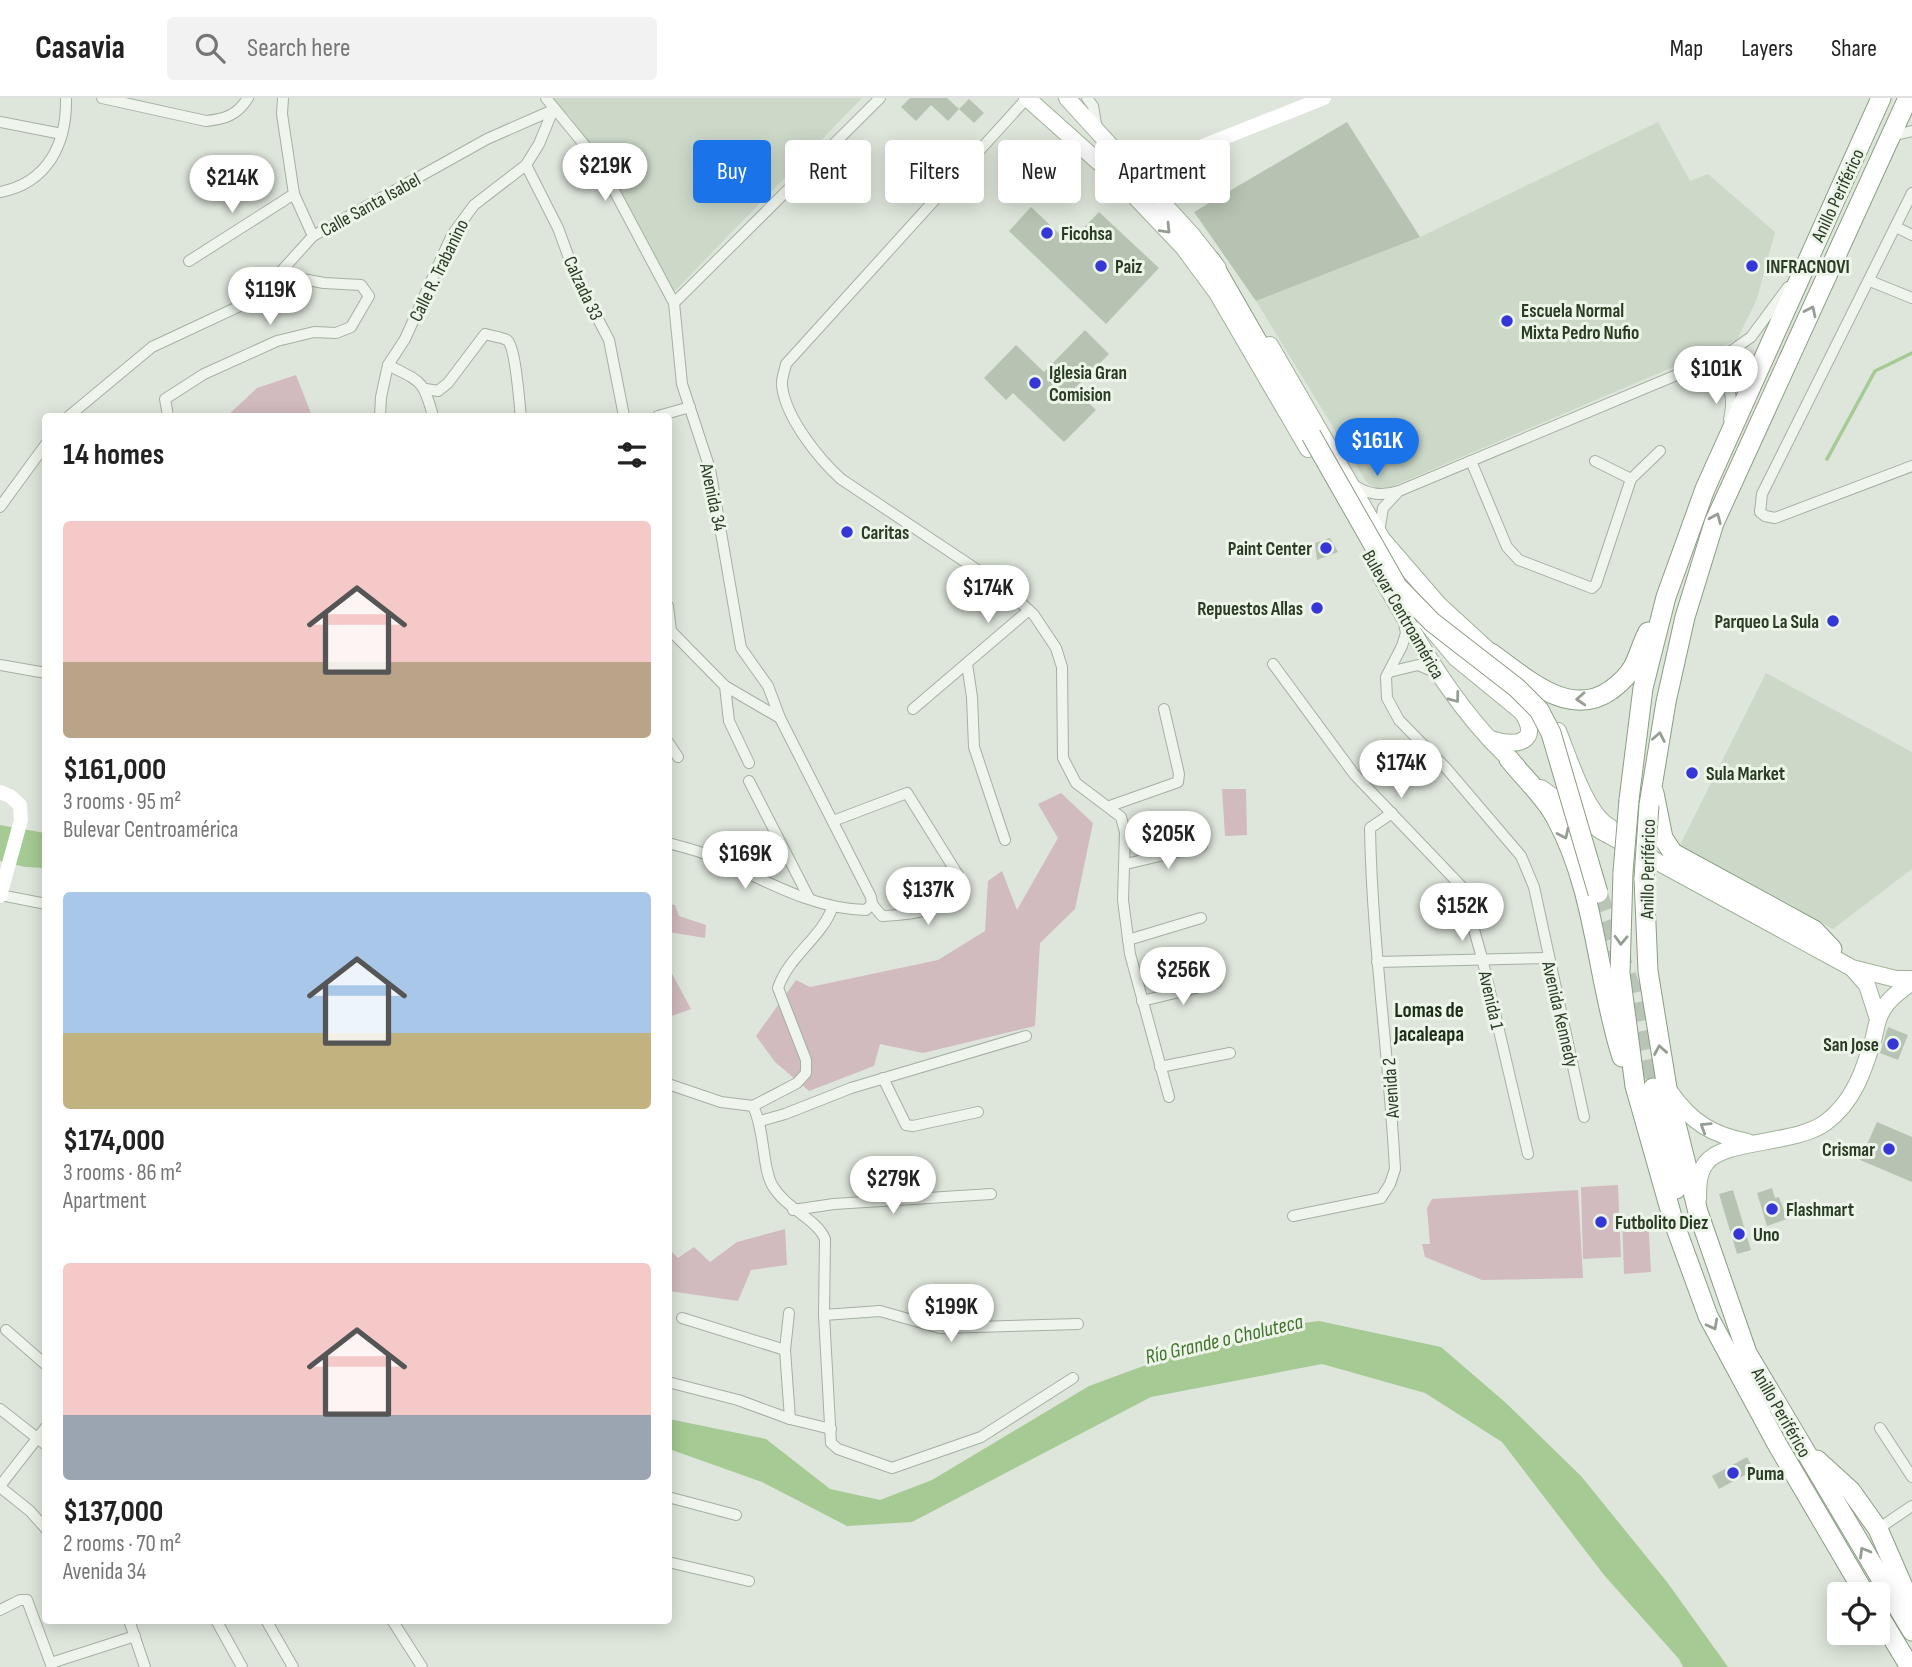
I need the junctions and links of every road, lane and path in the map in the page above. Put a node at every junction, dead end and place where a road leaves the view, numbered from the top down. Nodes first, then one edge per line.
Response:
1 (66, 98) edge
2 (102, 98) edge
3 (248, 98) edge
4 (284, 98) edge
5 (546, 98) edge
6 (880, 98) edge
7 (1027, 98) edge
8 (1058, 98) edge
9 (1067, 98) edge
10 (1087, 98) edge
11 (1324, 98) edge
12 (1881, 98) edge
13 (1908, 98) edge
14 (553, 110) junction
15 (0, 122) edge
16 (1912, 131) edge
17 (1097, 132) junction
18 (62, 134) junction
19 (1891, 136) junction
20 (1096, 140) edge
21 (1105, 140) edge
22 (1219, 140) edge
23 (526, 165) junction
24 (0, 192) edge
25 (1912, 193) edge
26 (294, 194) junction
27 (1163, 203) edge
28 (1896, 228) junction
29 (1912, 235) edge
30 (313, 236) junction
31 (1807, 259) junction
32 (189, 261) dead end
33 (1211, 261) junction
34 (281, 275) junction
35 (1870, 281) junction
36 (1912, 298) edge
37 (674, 303) junction
38 (388, 365) junction
39 (1681, 375) junction
40 (426, 389) junction
41 (690, 407) junction
42 (73, 413) edge
43 (167, 413) edge
44 (380, 413) edge
45 (432, 413) edge
46 (521, 413) edge
47 (623, 413) edge
48 (669, 413) edge
49 (42, 449) edge
50 (1660, 451) dead end
51 (1721, 453) junction
52 (1471, 460) junction
53 (1595, 461) dead end
54 (1912, 466) edge
55 (1631, 479) junction
56 (1352, 484) junction
57 (1399, 491) junction
58 (0, 507) edge
59 (1381, 536) junction
60 (1666, 597) junction
61 (1029, 610) junction
62 (1402, 613) junction
63 (672, 634) edge
64 (1491, 653) junction
65 (967, 664) junction
66 (1273, 664) dead end
67 (0, 665) edge
68 (42, 672) edge
69 (1389, 672) junction
70 (1437, 673) junction
71 (725, 686) junction
72 (913, 709) dead end
73 (1164, 709) dead end
74 (780, 718) junction
75 (1491, 739) junction
76 (672, 748) edge
77 (678, 757) dead end
78 (1509, 759) junction
79 (749, 764) dead end
80 (749, 781) dead end
81 (1651, 782) junction
82 (0, 792) edge
83 (1110, 806) junction
84 (1392, 813) junction
85 (833, 821) junction
86 (1005, 840) dead end
87 (672, 844) edge
88 (1202, 846) dead end
89 (1126, 864) junction
90 (1, 893) edge
91 (1598, 893) tunnel mouth
92 (809, 898) junction
93 (42, 903) edge
94 (872, 904) junction
95 (833, 906) junction
96 (1201, 918) dead end
97 (1128, 940) junction
98 (1832, 949) junction
99 (1482, 958) junction
100 (1548, 958) junction
101 (1377, 962) junction
102 (1852, 968) junction
103 (1912, 972) edge
104 (1912, 980) edge
105 (1216, 983) dead end
106 (1142, 1001) junction
107 (1878, 1019) junction
108 (1026, 1036) dead end
109 (1230, 1053) dead end
110 (1160, 1068) junction
111 (883, 1078) junction
112 (672, 1085) edge
113 (1651, 1087) junction
114 (1169, 1097) dead end
115 (753, 1105) junction
116 (978, 1112) dead end
117 (1584, 1117) dead end
118 (760, 1121) junction
119 (1757, 1144) junction
120 (1528, 1154) dead end
121 (991, 1194) dead end
122 (793, 1210) junction
123 (1698, 1212) junction
124 (1293, 1216) dead end
125 (789, 1313) dead end
126 (824, 1315) junction
127 (682, 1318) dead end
128 (1079, 1324) dead end
129 (6, 1330) dead end
130 (785, 1350) junction
131 (1747, 1353) junction
132 (42, 1362) edge
133 (1073, 1378) dead end
134 (672, 1383) edge
135 (0, 1409) edge
136 (790, 1419) junction
137 (1880, 1428) dead end
138 (831, 1429) junction
139 (41, 1441) edge
140 (1804, 1449) junction
141 (1912, 1477) edge
142 (0, 1486) edge
143 (672, 1498) edge
144 (1912, 1506) edge
145 (736, 1515) dead end
146 (42, 1524) edge
147 (1878, 1529) junction
148 (672, 1563) edge
149 (749, 1581) dead end
150 (1858, 1582) edge
151 (1912, 1607) edge
152 (0, 1610) edge
153 (42, 1611) edge
154 (33, 1614) junction
155 (130, 1624) edge
156 (218, 1624) edge
157 (269, 1624) edge
158 (395, 1624) edge
159 (1912, 1631) edge
160 (1890, 1634) edge
161 (135, 1636) junction
162 (52, 1665) edge
163 (145, 1667) edge
164 (242, 1667) edge
165 (293, 1667) edge
166 (422, 1667) edge
167 (1910, 1667) edge

1 - 18 street
2 - 3 street
4 - 26 street
5 - 14 street, Avenida 34
6 - 37 street
7 - 61 street
7 -> 62 main road, Bulevar Centroamérica
8 - 20 main road
9 - 17 main road, Bulevar Centroamérica
10 - 17 street
11 - 22 street
12 - 31 highway, Anillo Periférico
13 - 19 highway, Anillo Periférico
14 - 23 street, Calle R. Trabanino
14 - 30 street, Calle Santa Isabel
14 - 37 street, Avenida 34
15 - 18 street
16 - 19 street
17 - 21 main road, Bulevar Centroamérica
18 - 24 street
81 -> 19 highway, Anillo Periférico
23 - 38 street, Calle R. Trabanino
23 - 47 street, Calzada 33
25 - 28 street
26 - 30 street
26 - 32 street
27 - 33 main road, Bulevar Centroamérica
28 - 29 street
28 - 35 street
30 - 34 street, Calle Santa Isabel
31 - 39 street
31 - 51 highway, Anillo Periférico
33 - 56 main road, Bulevar Centroamérica
33 - 91 highway, bridge
34 - 42 street, Calle Santa Isabel
34 - 43 street
35 - 36 street
35 - 54 street
37 - 41 street, Avenida 34
38 - 40 street
38 - 44 street, Calle R. Trabanino
39 - 51 street
39 - 52 street
40 - 45 street
40 - 46 street
41 - 48 street
41 - 74 street, Avenida 34
49 - 58 street
50 - 55 street
51 - 60 highway, Anillo Periférico
52 - 55 street
52 - 57 street
53 - 55 street
56 - 57 street
56 - 59 main road, Bulevar Centroamérica
57 - 59 street
59 - 64 main road, Bulevar Centroamérica
59 - 75 main road
60 -> 64 highway
60 -> 113 highway, Anillo Periférico, bridge
61 - 65 street
61 - 83 street
62 - 69 street, Avenida Kennedy
62 - 70 main road, Bulevar Centroamérica
63 - 71 street
64 - 98 main road, Bulevar Centroamérica
65 - 72 street
65 - 86 street
66 - 84 street, Avenida 1
67 - 68 street
69 - 70 street
69 - 100 street, Avenida Kennedy
70 -> 75 main road, Bulevar Centroamérica
71 - 74 street
71 - 79 street
73 - 83 street
74 - 85 street, Avenida 34
75 - 78 main road, Bulevar Centroamérica
76 - 77 street
78 - 102 main road, Bulevar Centroamérica
78 -> 113 highway
80 - 92 street
81 - 98 highway
113 -> 81 highway, Anillo Periférico, bridge
82 - 90 street
83 - 89 street
84 - 99 street, Avenida 1
84 - 101 street, Avenida 2
85 - 94 street, Avenida 34
85 - 94 street
87 - 92 street
88 - 89 street
89 - 97 street
90 - 93 street
92 - 95 street
94 - 95 street
95 - 115 street
96 - 97 street
97 - 106 street
98 - 103 main road, Bulevar Centroamérica
99 - 100 street
99 - 101 street
99 - 120 street, Avenida 1
100 - 117 street, Avenida Kennedy
101 - 124 street, Avenida 2
102 - 104 main road, Bulevar Centroamérica
102 - 107 main road
104 - 107 main road
105 - 106 street
106 - 110 street
107 - 119 main road
108 - 111 street
109 - 110 street
110 - 114 street
111 - 116 street
111 - 118 street
112 - 115 street
119 -> 113 main road
113 - 123 highway, Anillo Periférico
113 - 131 highway
113 -> 150 highway, Anillo Periférico
115 - 118 street
118 - 122 street
119 - 123 main road
121 - 122 street
122 - 126 street
123 - 131 highway, Anillo Periférico
125 - 130 street
126 - 128 street
126 - 138 street
127 - 130 street
129 - 132 street
130 - 136 street
131 - 140 highway, Anillo Periférico
133 - 138 street
134 - 136 street
135 - 139 street
136 - 138 street
137 - 141 street
139 - 142 street
140 - 147 highway
159 -> 140 highway, Anillo Periférico
142 - 146 street
143 - 145 street
144 - 147 street
147 - 151 highway
148 - 149 street
152 - 154 street
153 - 154 street
154 - 162 street
155 - 161 street
156 - 164 street
157 - 165 street
158 - 166 street
160 - 167 highway
161 - 162 street
161 - 163 street

